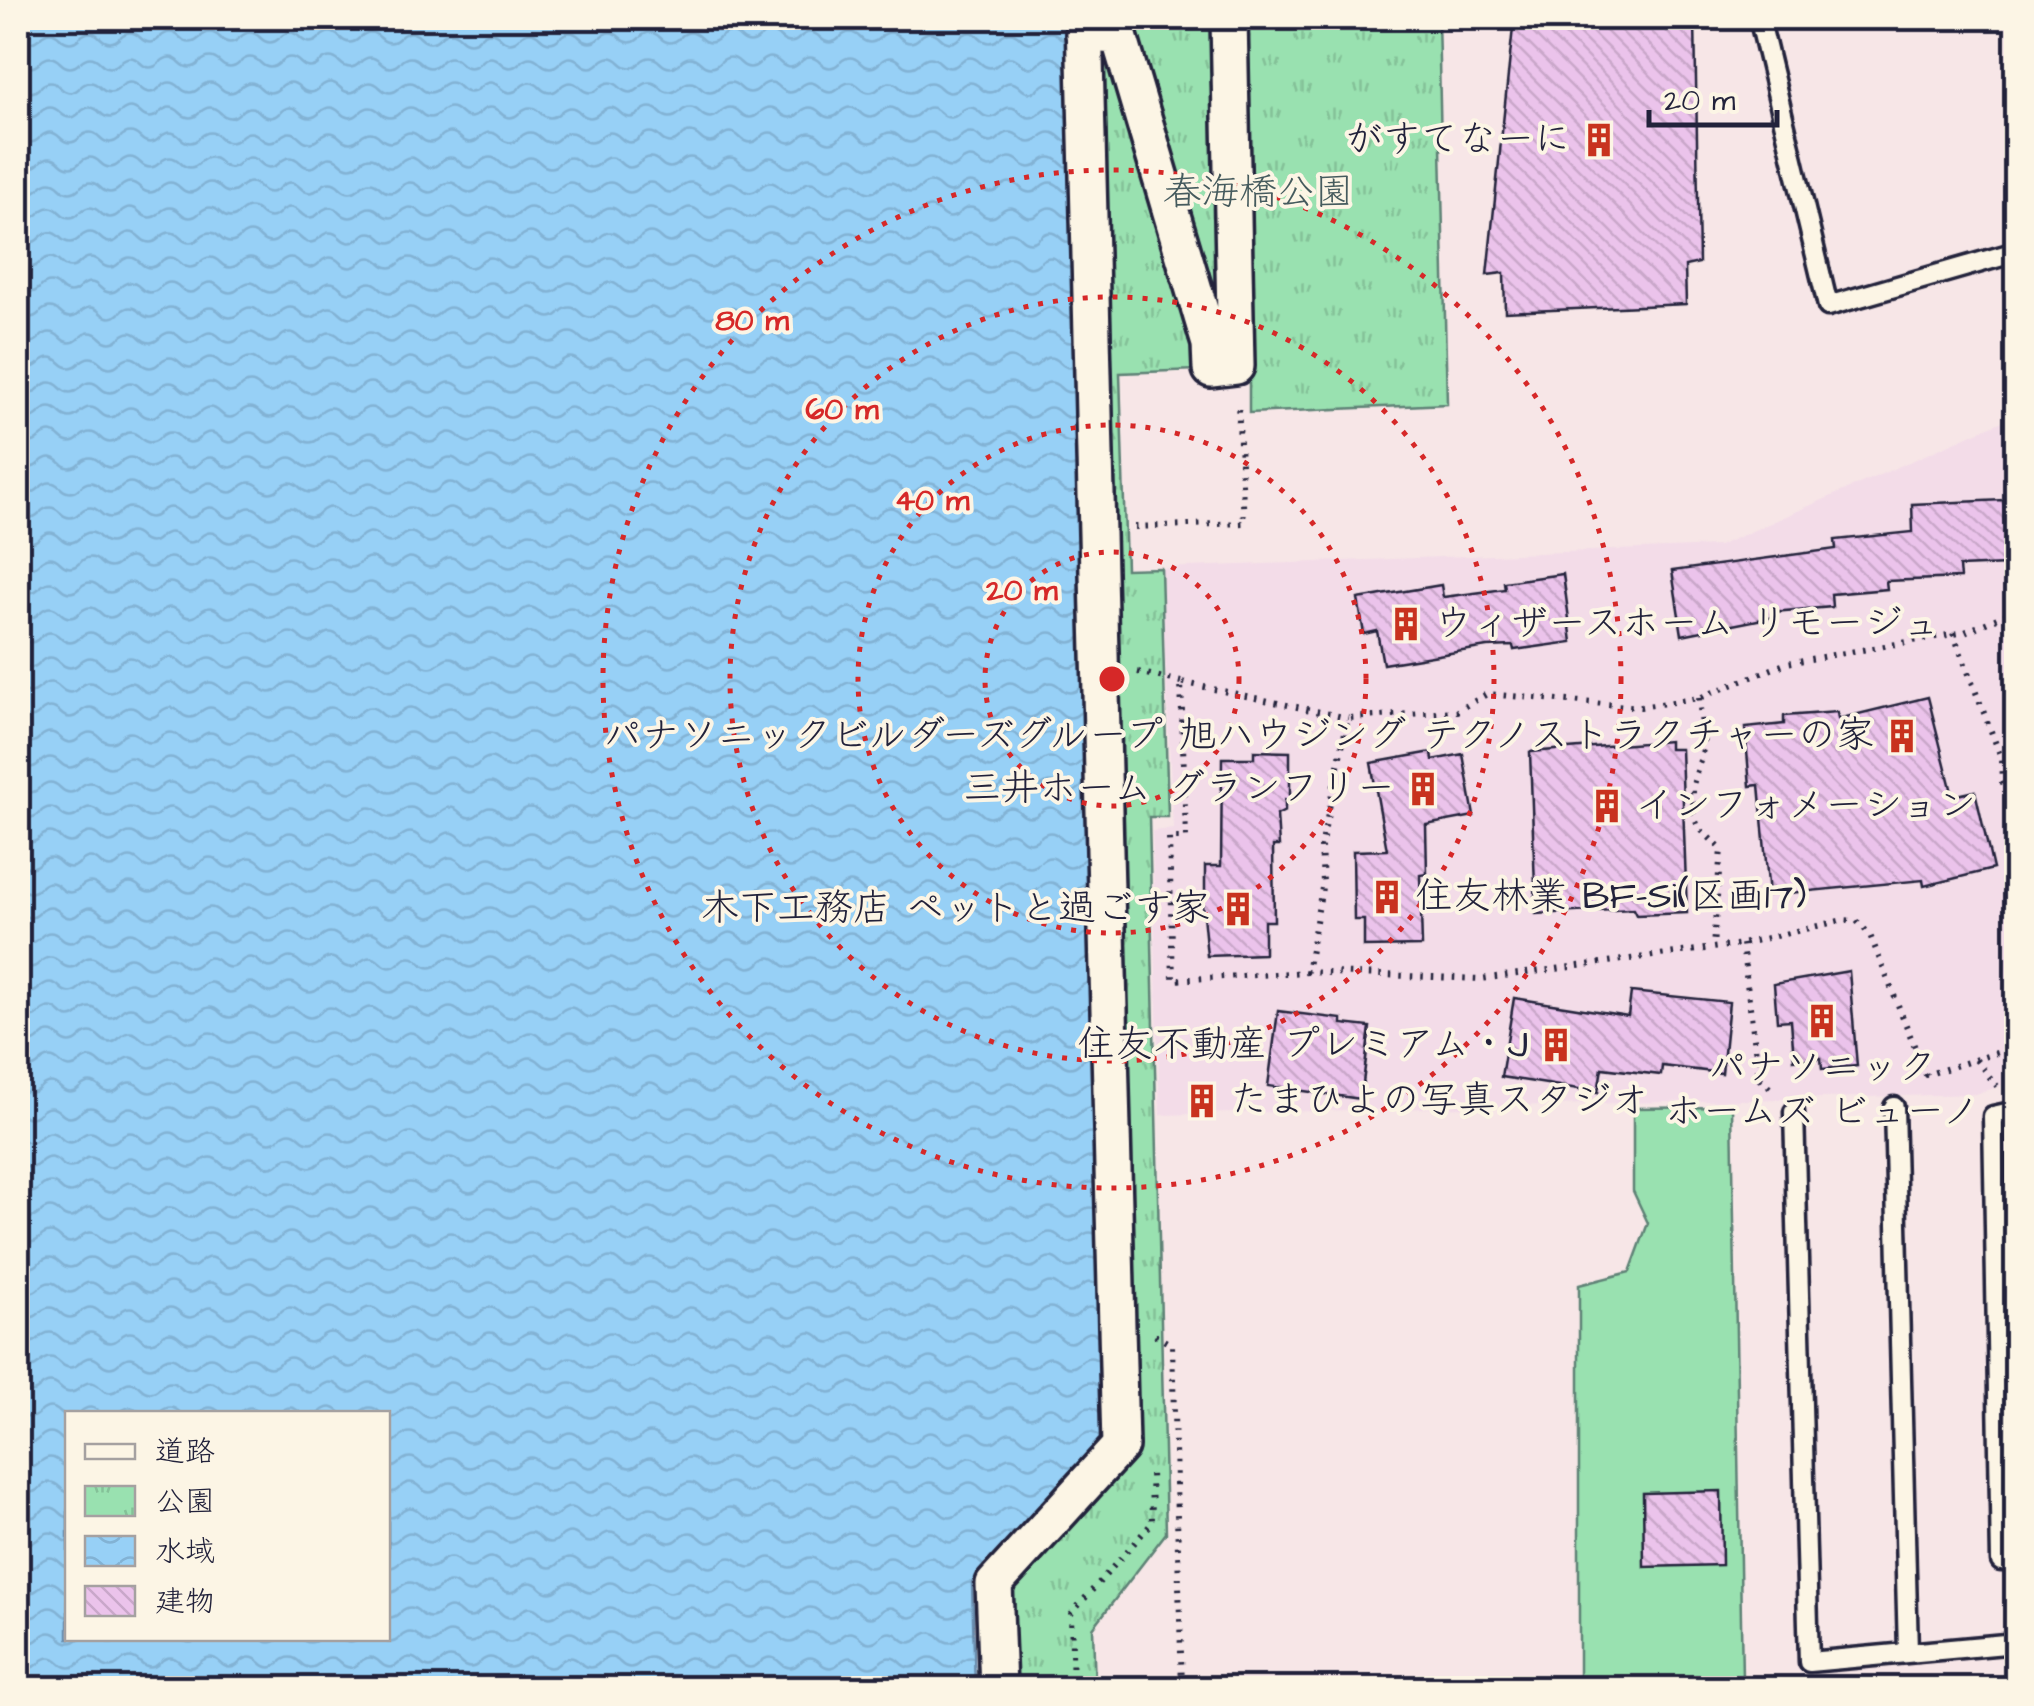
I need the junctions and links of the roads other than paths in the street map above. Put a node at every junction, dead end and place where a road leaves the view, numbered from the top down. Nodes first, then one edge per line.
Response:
1 (1229, 18) edge
2 (1761, 19) edge
3 (1084, 26) edge
4 (2016, 252) edge
5 (1894, 1107) dead end
6 (1794, 1112) road end
7 (2016, 1112) edge
8 (2008, 1412) edge
9 (2016, 1561) edge
10 (2016, 1643) edge
11 (1908, 1652) junction
12 (998, 1688) edge

1 - 3 street
2 - 4 lane
3 - 12 street
5 - 11 lane
6 - 11 lane
7 - 8 lane
8 - 9 lane
10 - 11 lane

